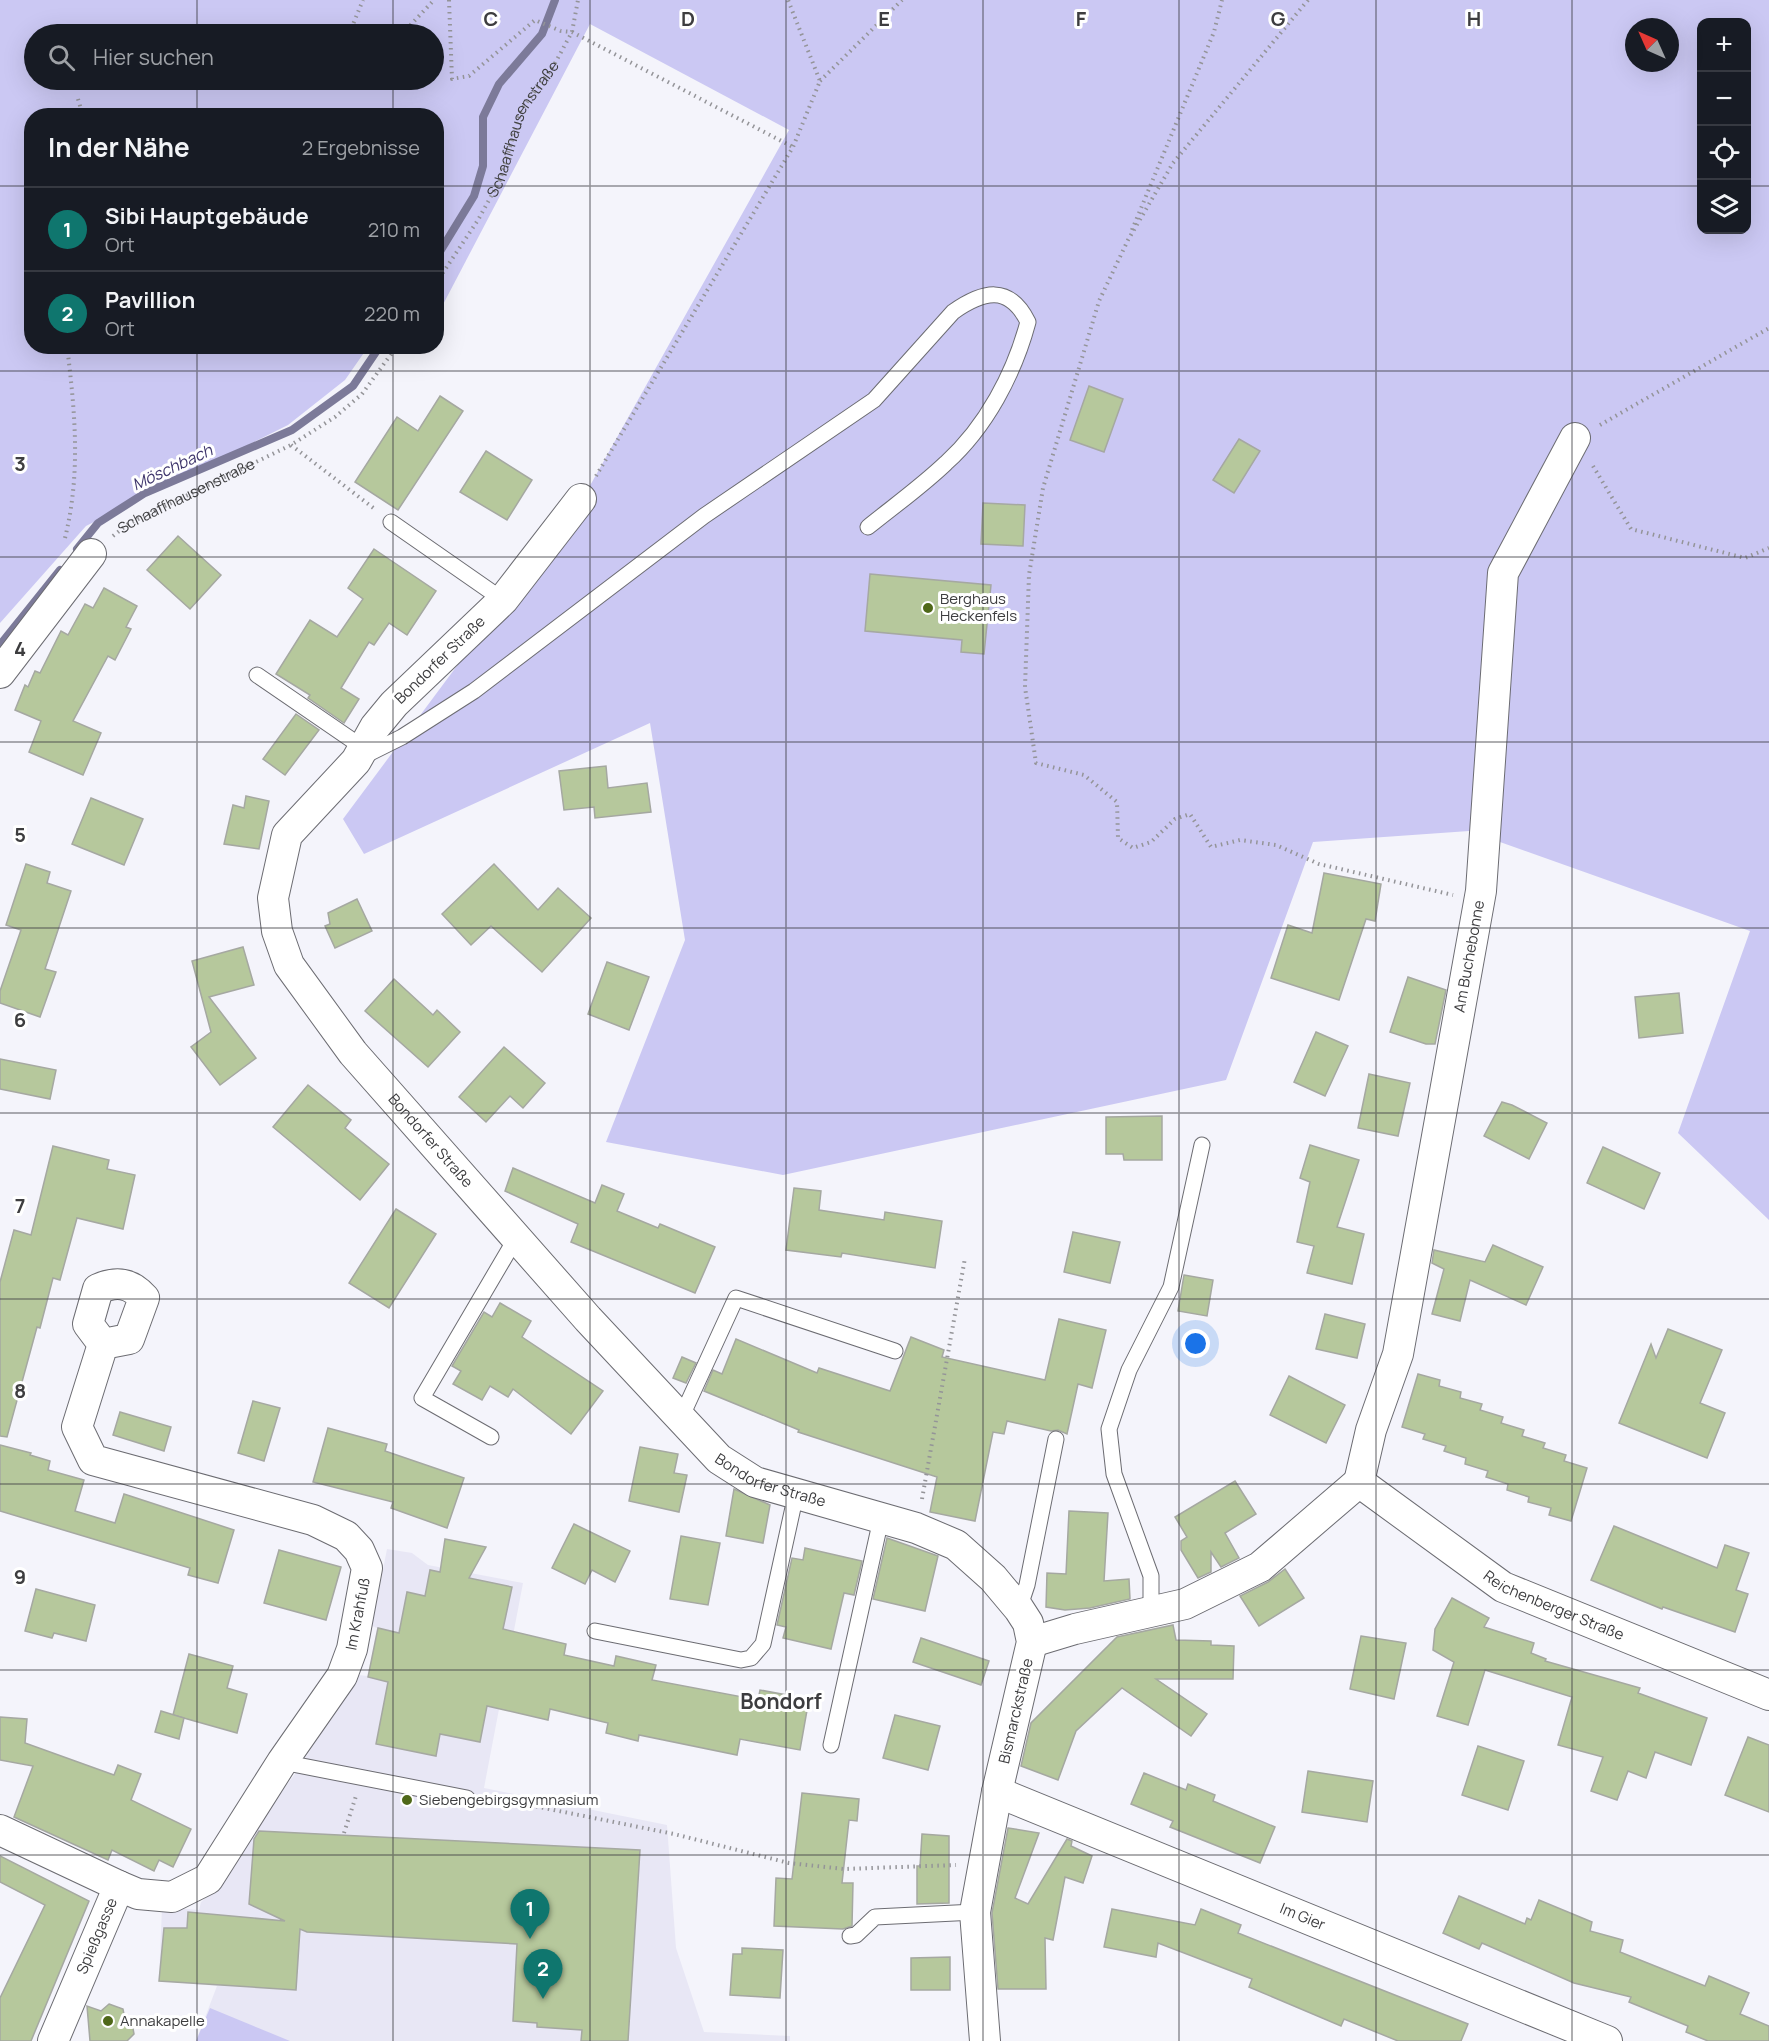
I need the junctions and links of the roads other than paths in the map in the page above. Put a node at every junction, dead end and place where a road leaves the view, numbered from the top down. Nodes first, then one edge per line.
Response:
1 (1575, 438) road end
2 (581, 499) road end
3 (391, 522) road end
4 (868, 527) dead end
5 (91, 554) road end
6 (503, 600) junction
7 (0, 674) edge
8 (257, 675) dead end
9 (360, 755) junction
10 (1202, 1145) dead end
11 (516, 1238) junction
12 (103, 1344) dead end
13 (895, 1351) dead end
14 (680, 1420) junction
15 (491, 1437) dead end
16 (1056, 1439) dead end
17 (1359, 1482) junction
18 (796, 1494) junction
19 (881, 1519) junction
20 (1019, 1609) junction
21 (1150, 1612) junction
22 (595, 1631) dead end
23 (1032, 1642) junction
24 (1769, 1695) edge
25 (831, 1745) dead end
26 (282, 1762) junction
27 (997, 1792) junction
28 (467, 1798) road end
29 (0, 1830) edge
30 (119, 1886) junction
31 (975, 1912) junction
32 (850, 1936) dead end
33 (53, 2041) edge
34 (985, 2041) edge
35 (1607, 2041) edge

1 - 17 street, Am Buchebonne
2 - 6 street, Bondorfer Straße
3 - 6 lane
4 - 9 lane
5 - 7 street
6 - 9 street, Bondorfer Straße
8 - 9 lane
9 - 11 street, Bondorfer Straße
10 - 21 lane
11 - 14 street, Bondorfer Straße
11 - 15 lane
12 - 26 street, Im Krahfuß
13 - 14 lane
14 - 18 street, Bondorfer Straße
16 - 20 lane
17 - 21 street, Bismarckstraße
17 - 24 street, Reichenberger Straße
18 - 19 street, Bondorfer Straße
18 - 22 lane
19 - 20 street, Bondorfer Straße
19 - 25 lane
20 - 23 street, Bondorfer Straße
21 - 23 street, Bismarckstraße
23 - 27 street, Bismarckstraße
26 - 28 lane
26 - 30 street, Im Krahfuß
27 - 31 street, Bismarckstraße
27 - 35 street, Im Gier
29 - 30 street, Spießgasse
30 - 33 street, Spießgasse
31 - 32 lane
31 - 34 street, Bismarckstraße

